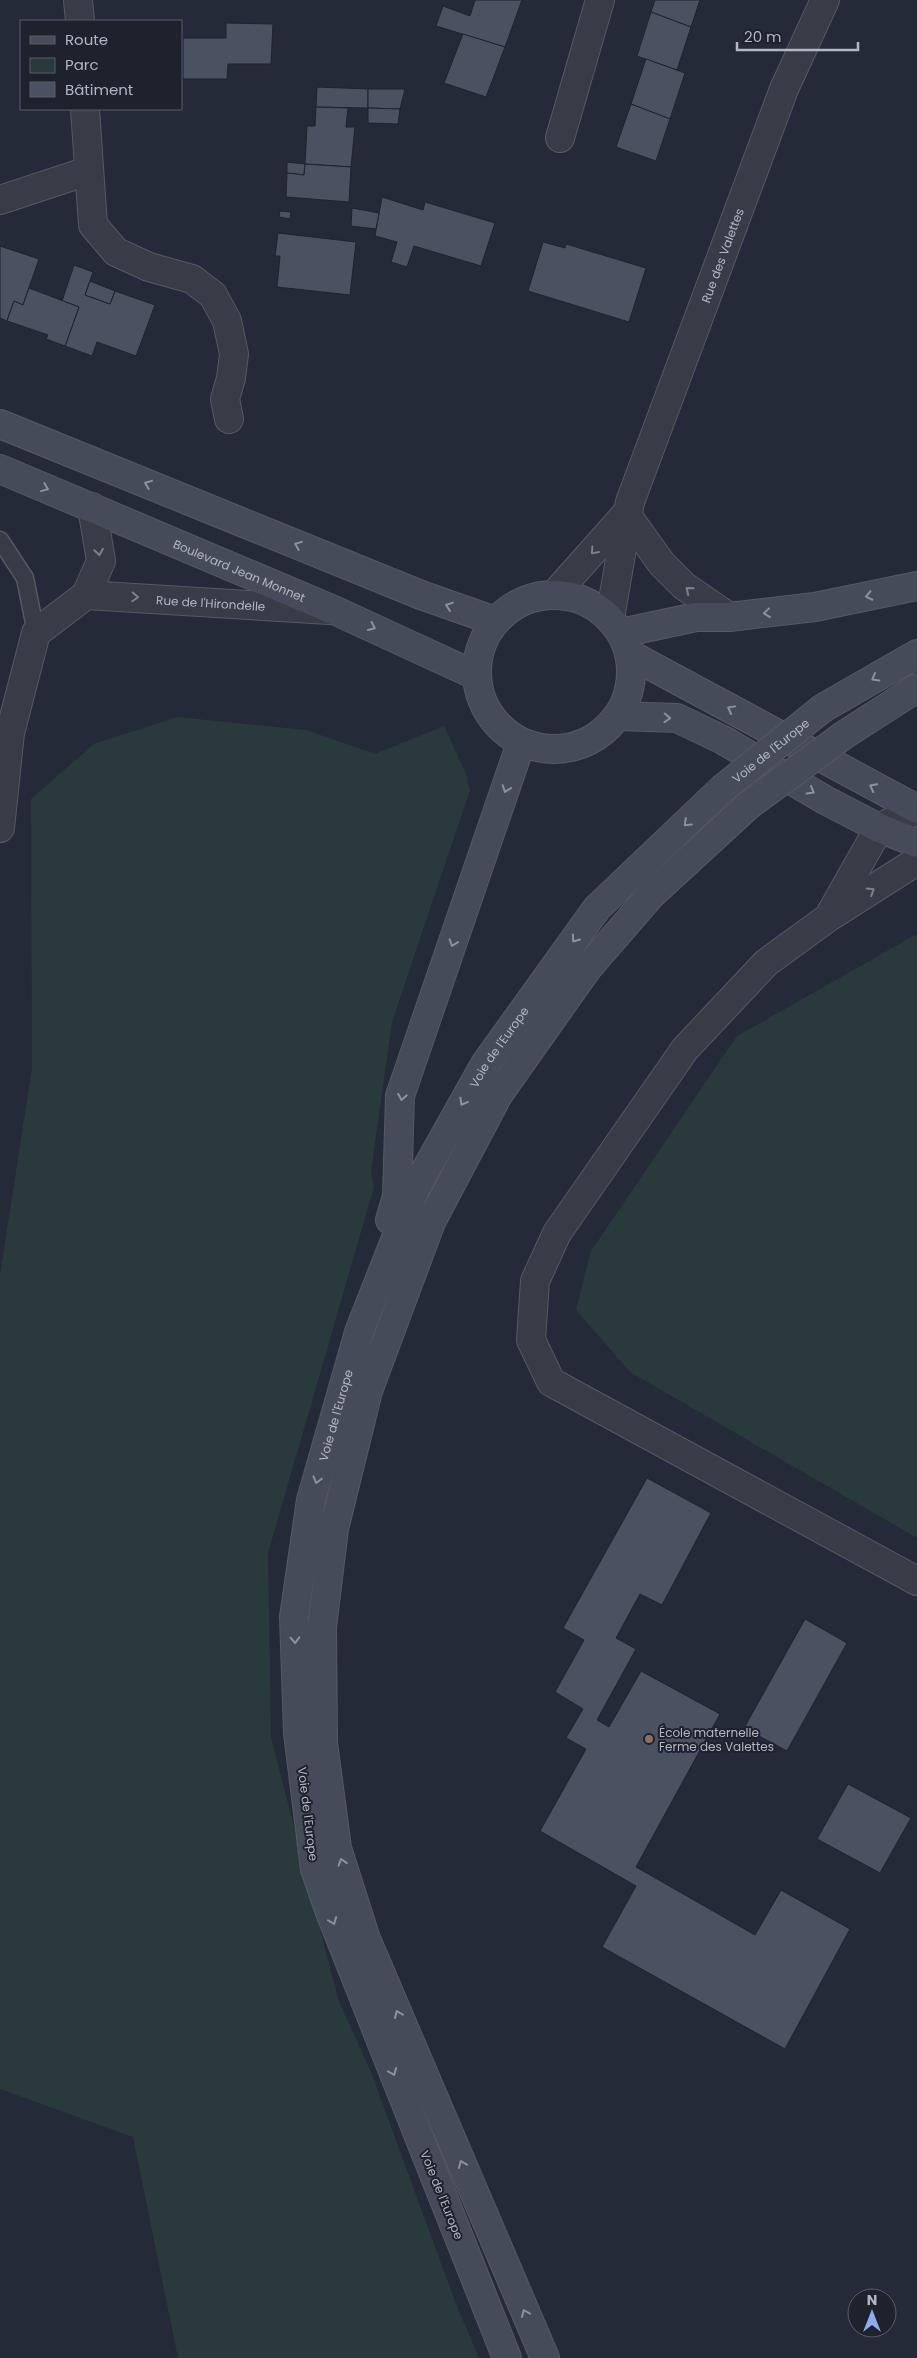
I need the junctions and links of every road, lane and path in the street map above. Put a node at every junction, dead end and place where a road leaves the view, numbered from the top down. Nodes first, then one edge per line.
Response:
1 (78, 0) edge
2 (600, 0) edge
3 (825, 0) edge
4 (80, 20) edge
5 (85, 110) edge
6 (560, 138) dead end
7 (88, 171) junction
8 (0, 200) edge
9 (229, 419) dead end
10 (0, 424) edge
11 (0, 469) edge
12 (92, 507) junction
13 (626, 514) junction
14 (0, 540) edge
15 (917, 586) edge
16 (86, 595) junction
17 (554, 595) junction
18 (336, 611) junction
19 (729, 617) junction
20 (496, 621) junction
21 (36, 634) junction
22 (621, 636) junction
23 (917, 654) edge
24 (477, 676) junction
25 (917, 688) edge
26 (618, 716) junction
27 (521, 743) junction
28 (917, 809) edge
29 (0, 828) edge
30 (879, 828) junction
31 (917, 843) edge
32 (917, 861) edge
33 (829, 917) junction
34 (358, 1332) junction
35 (917, 1582) edge
36 (507, 2358) edge
37 (544, 2358) edge

1 - 4 street
2 - 6 street
3 - 13 street, Rue des Valettes
5 - 7 street
7 - 8 street
7 - 9 street
20 -> 10 main road
11 -> 12 main road, Boulevard Jean Monnet
12 -> 16 street
12 - 18 main road, Boulevard Jean Monnet
13 -> 17 street, Rue des Valettes
19 -> 13 street
13 - 22 street, Rue des Valettes
14 - 21 lane
15 -> 19 main road
16 -> 18 street, Rue de l'Hirondelle
16 - 21 street
17 - 20 main road
17 - 22 main road
18 -> 24 main road, Boulevard Jean Monnet
19 - 22 main road
20 - 24 main road
21 - 29 street
22 - 26 main road
28 -> 22 main road
23 -> 34 main road, Voie de l'Europe, bridge
24 - 27 main road
37 -> 25 main road, Voie de l'Europe, bridge
26 - 27 main road
26 -> 30 main road
27 -> 34 main road
28 - 30 street
30 - 31 main road
30 - 33 street
33 -> 32 street
33 - 35 street
34 -> 36 main road, Voie de l'Europe

